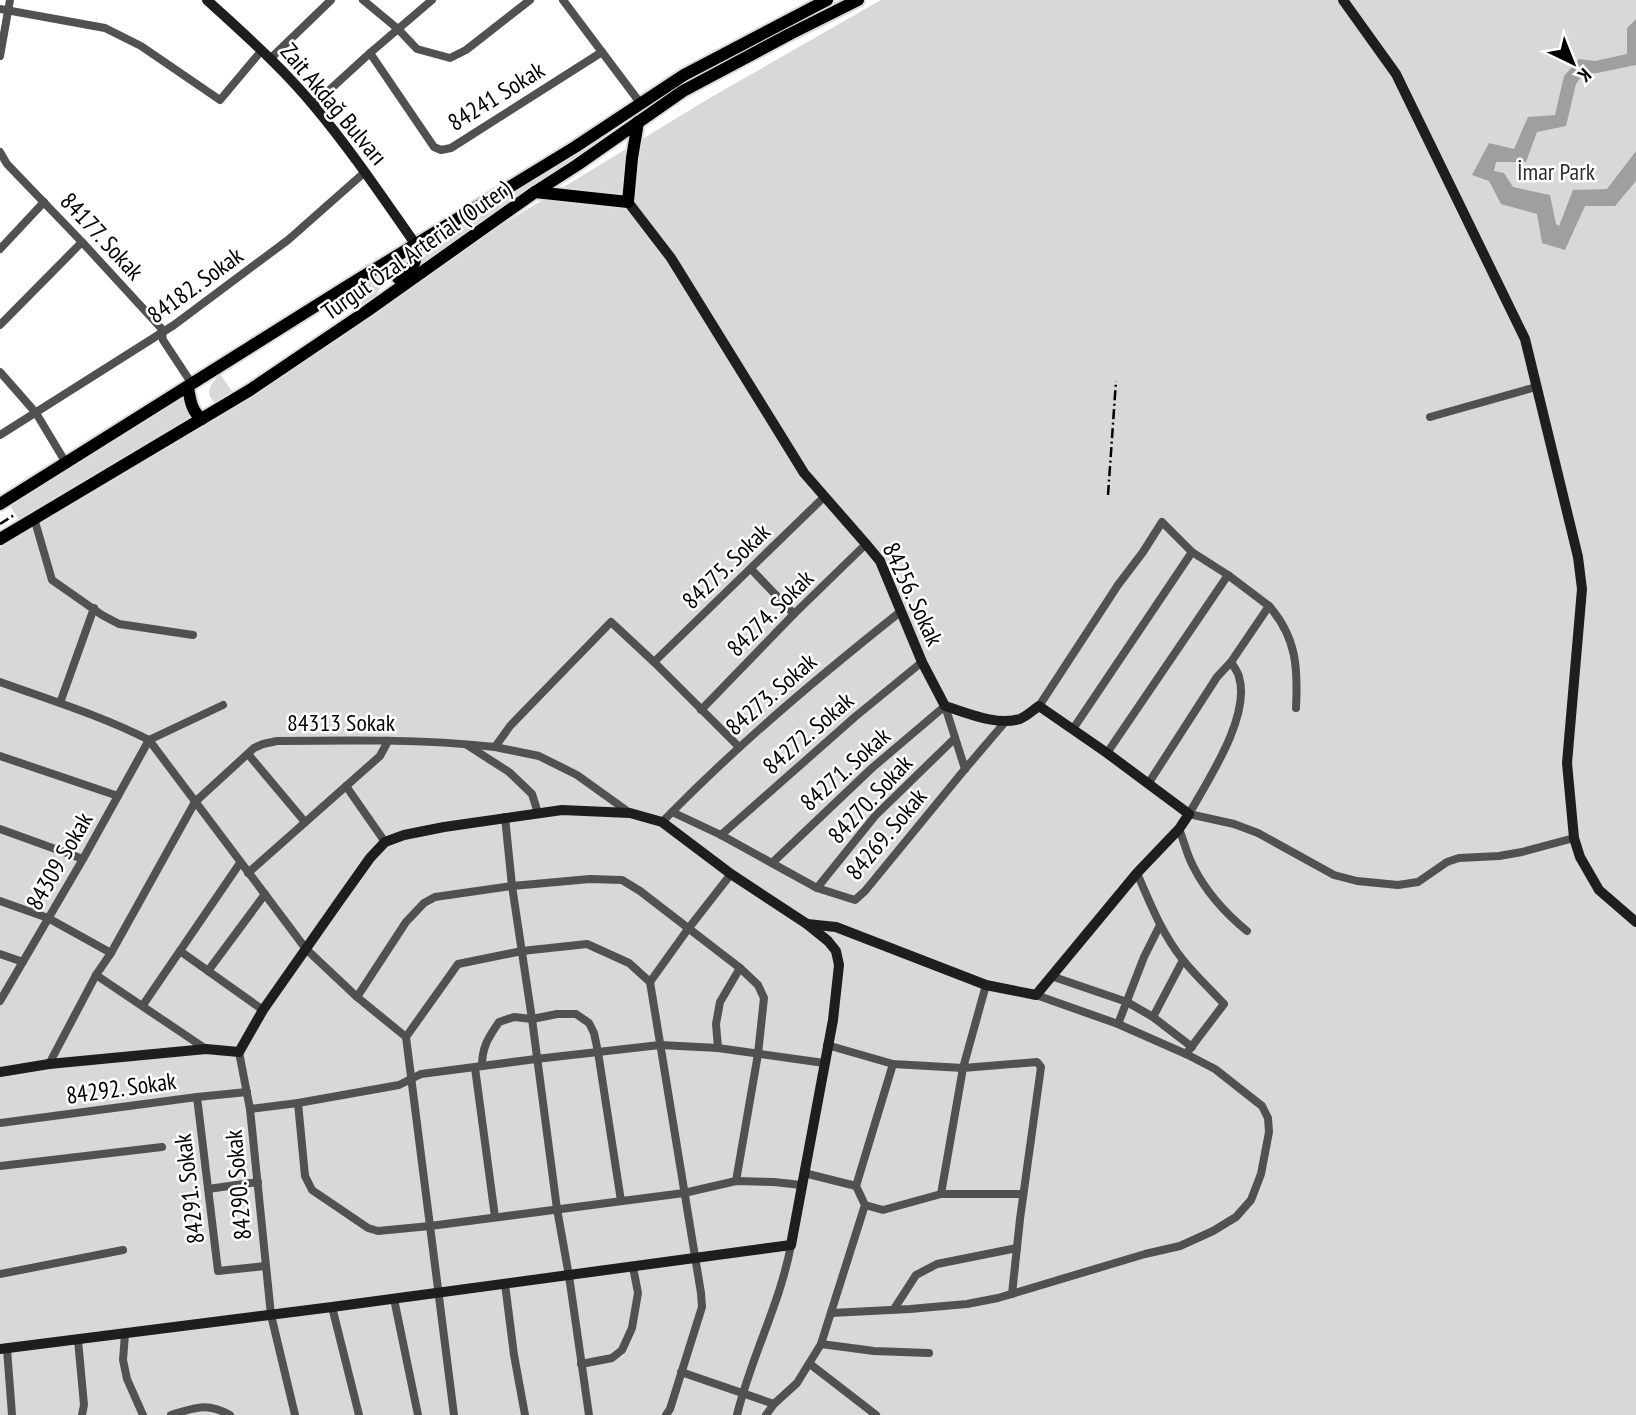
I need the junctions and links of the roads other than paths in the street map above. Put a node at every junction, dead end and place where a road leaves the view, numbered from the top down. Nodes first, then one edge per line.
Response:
1 (10, 0) edge
2 (207, 0) edge
3 (331, 0) edge
4 (363, 0) edge
5 (432, 0) edge
6 (530, 0) edge
7 (563, 0) edge
8 (827, 0) edge
9 (858, 0) edge
10 (1343, 0) edge
11 (808, 4) edge
12 (4, 10) edge
13 (398, 29) junction
14 (602, 52) junction
15 (370, 53) junction
16 (266, 55) junction
17 (0, 56) edge
18 (641, 104) junction
19 (313, 105) junction
20 (638, 122) junction
21 (0, 152) edge
22 (7, 164) junction
23 (0, 171) edge
24 (365, 172) junction
25 (535, 192) junction
26 (44, 202) junction
27 (628, 202) junction
28 (82, 242) junction
29 (416, 245) junction
30 (0, 249) edge
31 (367, 311) junction
32 (0, 325) edge
33 (162, 333) junction
34 (0, 373) edge
35 (190, 385) junction
36 (1536, 387) junction
37 (36, 413) junction
38 (1430, 417) dead end
39 (202, 419) junction
40 (0, 435) edge
41 (66, 463) junction
42 (824, 497) junction
43 (0, 505) edge
44 (34, 518) junction
45 (0, 539) edge
46 (866, 544) junction
47 (1192, 552) junction
48 (751, 569) junction
49 (1228, 575) junction
50 (1269, 607) junction
51 (94, 608) junction
52 (900, 612) junction
53 (794, 614) junction
54 (193, 635) dead end
55 (654, 662) junction
56 (922, 662) junction
57 (1231, 662) junction
58 (0, 682) edge
59 (60, 703) junction
60 (223, 705) dead end
61 (945, 706) junction
62 (1039, 706) junction
63 (1296, 708) dead end
64 (701, 710) junction
65 (1006, 721) junction
66 (1073, 729) junction
67 (954, 739) junction
68 (149, 740) junction
69 (388, 741) junction
70 (464, 744) junction
71 (495, 747) junction
72 (739, 747) junction
73 (1107, 753) junction
74 (248, 754) junction
75 (0, 756) edge
76 (965, 769) junction
77 (1148, 784) junction
78 (346, 786) junction
79 (118, 796) junction
80 (195, 802) junction
81 (672, 812) junction
82 (538, 813) junction
83 (631, 813) junction
84 (1189, 814) junction
85 (505, 817) junction
86 (305, 822) junction
87 (662, 822) junction
88 (0, 829) edge
89 (1179, 829) junction
90 (721, 835) junction
91 (1574, 838) junction
92 (385, 842) junction
93 (83, 859) junction
94 (240, 863) junction
95 (772, 863) junction
96 (247, 873) junction
97 (1137, 873) junction
98 (731, 874) junction
99 (512, 887) junction
100 (817, 888) junction
101 (265, 894) junction
102 (0, 901) edge
103 (48, 918) junction
104 (1636, 922) edge
105 (807, 924) junction
106 (1160, 925) junction
107 (688, 929) junction
108 (1247, 931) dead end
109 (306, 948) junction
110 (180, 951) junction
111 (522, 951) junction
112 (111, 953) junction
113 (0, 954) edge
114 (1183, 960) junction
115 (23, 962) junction
116 (740, 968) junction
117 (208, 971) junction
118 (96, 975) junction
119 (1051, 976) junction
120 (650, 982) junction
121 (986, 985) junction
122 (1036, 995) junction
123 (357, 997) junction
124 (0, 1001) edge
125 (1126, 1002) junction
126 (143, 1005) junction
127 (263, 1010) junction
128 (1153, 1017) junction
129 (532, 1019) junction
130 (1118, 1024) junction
131 (405, 1037) junction
132 (660, 1045) junction
133 (827, 1045) junction
134 (718, 1048) junction
135 (206, 1049) junction
136 (1189, 1050) junction
137 (239, 1052) junction
138 (598, 1052) junction
139 (758, 1054) junction
140 (536, 1059) junction
141 (824, 1063) junction
142 (893, 1063) junction
143 (49, 1064) junction
144 (478, 1067) junction
145 (963, 1068) junction
146 (0, 1072) edge
147 (411, 1078) junction
148 (247, 1092) junction
149 (197, 1097) junction
150 (298, 1102) junction
151 (250, 1109) junction
152 (0, 1124) edge
153 (162, 1147) dead end
154 (0, 1166) edge
155 (804, 1173) junction
156 (736, 1181) junction
157 (258, 1182) junction
158 (801, 1185) junction
159 (856, 1186) junction
160 (208, 1189) junction
161 (684, 1193) junction
162 (941, 1194) junction
163 (1023, 1194) junction
164 (621, 1201) junction
165 (865, 1205) junction
166 (557, 1209) junction
167 (495, 1217) junction
168 (430, 1226) junction
169 (791, 1245) junction
170 (1017, 1248) junction
171 (122, 1250) dead end
172 (697, 1259) junction
173 (265, 1266) junction
174 (633, 1267) junction
175 (0, 1273) edge
176 (569, 1276) junction
177 (505, 1284) junction
178 (438, 1293) junction
179 (1012, 1294) junction
180 (394, 1299) junction
181 (332, 1307) junction
182 (894, 1309) junction
183 (831, 1313) junction
184 (271, 1315) junction
185 (125, 1334) junction
186 (78, 1340) junction
187 (821, 1345) junction
188 (4, 1349) edge
189 (929, 1353) dead end
190 (581, 1364) junction
191 (810, 1364) junction
192 (681, 1372) junction
193 (742, 1392) junction
194 (774, 1405) junction
195 (12, 1415) edge
196 (82, 1415) edge
197 (143, 1415) edge
198 (172, 1415) edge
199 (230, 1415) edge
200 (292, 1415) edge
201 (359, 1415) edge
202 (418, 1415) edge
203 (454, 1415) edge
204 (525, 1415) edge
205 (589, 1415) edge
206 (666, 1415) edge
207 (737, 1415) edge
208 (766, 1415) edge
209 (876, 1415) edge

1 - 12 street
2 - 16 street, Zait Akdağ Bulvarı
3 - 16 street
4 - 13 street
5 - 13 street
6 - 13 street
7 - 14 street
8 - 11 main road, Turgut Özal Arterial (Outer)
9 - 20 main road, Turgut Özal Arterial (Outer)
10 - 36 street
11 - 18 main road, Turgut Özal Arterial (Outer)
12 - 16 street
12 - 17 street
13 - 15 street
14 - 15 street, 84241 Sokak
14 - 18 street
15 - 19 street
16 - 19 street, Zait Akdağ Bulvarı
18 - 29 main road, Turgut Özal Arterial (Outer)
19 - 24 street, Zait Akdağ Bulvarı
20 - 25 main road, Turgut Özal Arterial (Outer)
20 - 27 main road
21 - 22 street, 84177. Sokak
22 - 23 street
22 - 26 street, 84177. Sokak
24 - 29 street, Zait Akdağ Bulvarı
24 - 33 street, 84182. Sokak
25 - 27 main road
25 - 31 main road, Turgut Özal Arterial (Outer)
26 - 28 street, 84177. Sokak
26 - 30 street
27 - 42 street, 84256. Sokak
28 - 32 street
28 - 33 street, 84177. Sokak
29 - 31 main road
29 - 35 main road, Turgut Özal Arterial (Outer)
31 - 39 main road, Turgut Özal Arterial (Outer)
33 - 35 street, 84177. Sokak
33 - 37 street, 84182. Sokak
34 - 37 street
35 - 39 main road
35 - 41 main road, Turgut Özal Arterial (Outer)
36 - 38 street
36 - 91 street
37 - 40 street, 84182. Sokak
37 - 41 street
39 - 44 main road, Turgut Özal Arterial (Outer)
41 - 43 main road, Turgut Özal Arterial (Outer)
42 - 46 street, 84256. Sokak
42 - 48 street, 84275. Sokak
44 - 45 main road, Turgut Özal Arterial (Outer)
44 - 51 street
46 - 52 street, 84256. Sokak
46 - 53 street, 84274. Sokak
47 - 49 street
47 - 62 street
47 - 66 street
48 - 53 street
48 - 55 street, 84275. Sokak
49 - 50 street
49 - 73 street
50 - 57 street
50 - 63 street
51 - 54 street
51 - 59 street
52 - 56 street, 84256. Sokak
52 - 72 street, 84273. Sokak
53 - 64 street, 84274. Sokak
55 - 64 street
55 - 71 street
56 - 61 street, 84256. Sokak
56 - 90 street, 84272. Sokak
57 - 77 street
57 - 84 street
58 - 59 street
59 - 68 street
60 - 68 street
61 - 65 street
61 - 67 street
61 - 95 street, 84271. Sokak
62 - 65 street
62 - 66 street
64 - 72 street
65 - 76 street, 84269. Sokak
66 - 73 street
67 - 76 street
67 - 100 street, 84270. Sokak
68 - 79 street, 84309 Sokak
68 - 80 street
69 - 70 street, 84313 Sokak
69 - 74 street, 84313 Sokak
69 - 78 street
70 - 71 street, 84313 Sokak
70 - 82 street
71 - 83 street, 84313 Sokak
72 - 81 street, 84273. Sokak
73 - 77 street
74 - 80 street, 84313 Sokak
74 - 86 street
75 - 79 street
76 - 100 street, 84269. Sokak
77 - 84 street
78 - 86 street
78 - 92 street
79 - 93 street, 84309 Sokak
80 - 94 street
80 - 112 street, 84313 Sokak
81 - 87 street
81 - 90 street, 84269. Sokak
82 - 83 street
82 - 85 street
83 - 87 street
84 - 89 street
84 - 91 street
85 - 92 street
85 - 99 street
86 - 96 street
87 - 98 street
88 - 93 street
89 - 97 street
89 - 108 street
90 - 95 street, 84269. Sokak
91 - 104 street
92 - 109 street
93 - 103 street, 84309 Sokak
94 - 96 street
94 - 110 street
95 - 100 street, 84269. Sokak
96 - 101 street
97 - 106 street
97 - 119 street
98 - 105 street
98 - 107 street
99 - 107 street
99 - 111 street
99 - 123 street
101 - 109 street
101 - 117 street
102 - 103 street
103 - 112 street
103 - 115 street, 84309 Sokak
105 - 121 street
105 - 133 street
106 - 114 street
106 - 125 street
107 - 116 street
107 - 120 street
109 - 123 street
109 - 127 street
110 - 117 street
110 - 126 street
111 - 120 street
111 - 129 street
111 - 131 street
112 - 118 street, 84313 Sokak
113 - 115 street
114 - 128 street
114 - 136 street
115 - 124 street, 84309 Sokak
116 - 134 street
116 - 139 street
117 - 127 street
118 - 126 street
118 - 143 street, 84313 Sokak
119 - 122 street
119 - 125 street
120 - 132 street
121 - 122 street
121 - 145 street
122 - 130 street
123 - 131 street
125 - 128 street
125 - 130 street
126 - 135 street
127 - 137 street
128 - 136 street
129 - 138 street
129 - 140 street
129 - 144 street
130 - 136 street
131 - 147 street
132 - 134 street
132 - 138 street
132 - 161 street
133 - 141 street
133 - 142 street
134 - 139 street
135 - 137 street
135 - 143 street
136 - 179 street
137 - 148 street, 84290. Sokak
138 - 140 street
138 - 164 street
139 - 141 street
139 - 156 street
140 - 144 street
140 - 166 street
141 - 155 street
142 - 145 street
142 - 159 street
143 - 146 street
144 - 147 street
144 - 167 street
145 - 162 street
145 - 163 street
147 - 150 street
147 - 168 street
148 - 149 street, 84292. Sokak
148 - 151 street, 84290. Sokak
149 - 152 street, 84292. Sokak
149 - 160 street, 84291. Sokak
150 - 151 street
150 - 168 street
151 - 157 street, 84290. Sokak
153 - 154 street
155 - 158 street
155 - 159 street
156 - 158 street
156 - 161 street
157 - 160 street
157 - 173 street, 84290. Sokak
158 - 169 street
159 - 165 street
160 - 173 street, 84291. Sokak
161 - 164 street
161 - 172 street
162 - 163 street
162 - 165 street
163 - 170 street
164 - 166 street
165 - 183 street
166 - 167 street
166 - 176 street
167 - 168 street
168 - 178 street
169 - 172 street
169 - 193 street
170 - 179 street
170 - 182 street
171 - 175 street
172 - 174 street
172 - 192 street
173 - 184 street, 84290. Sokak
174 - 176 street
174 - 190 street
176 - 177 street
176 - 190 street
177 - 178 street
177 - 204 street
178 - 180 street
178 - 203 street
179 - 182 street
180 - 181 street
180 - 202 street
181 - 184 street
181 - 201 street
182 - 183 street
183 - 187 street
184 - 185 street
184 - 200 street, 84290. Sokak
185 - 186 street
185 - 197 street
186 - 188 street
186 - 196 street
187 - 189 street
187 - 191 street
188 - 195 street
190 - 205 street
191 - 194 street
191 - 209 street
192 - 193 street
192 - 206 street
193 - 194 street
193 - 207 street
194 - 208 street
198 - 199 street

